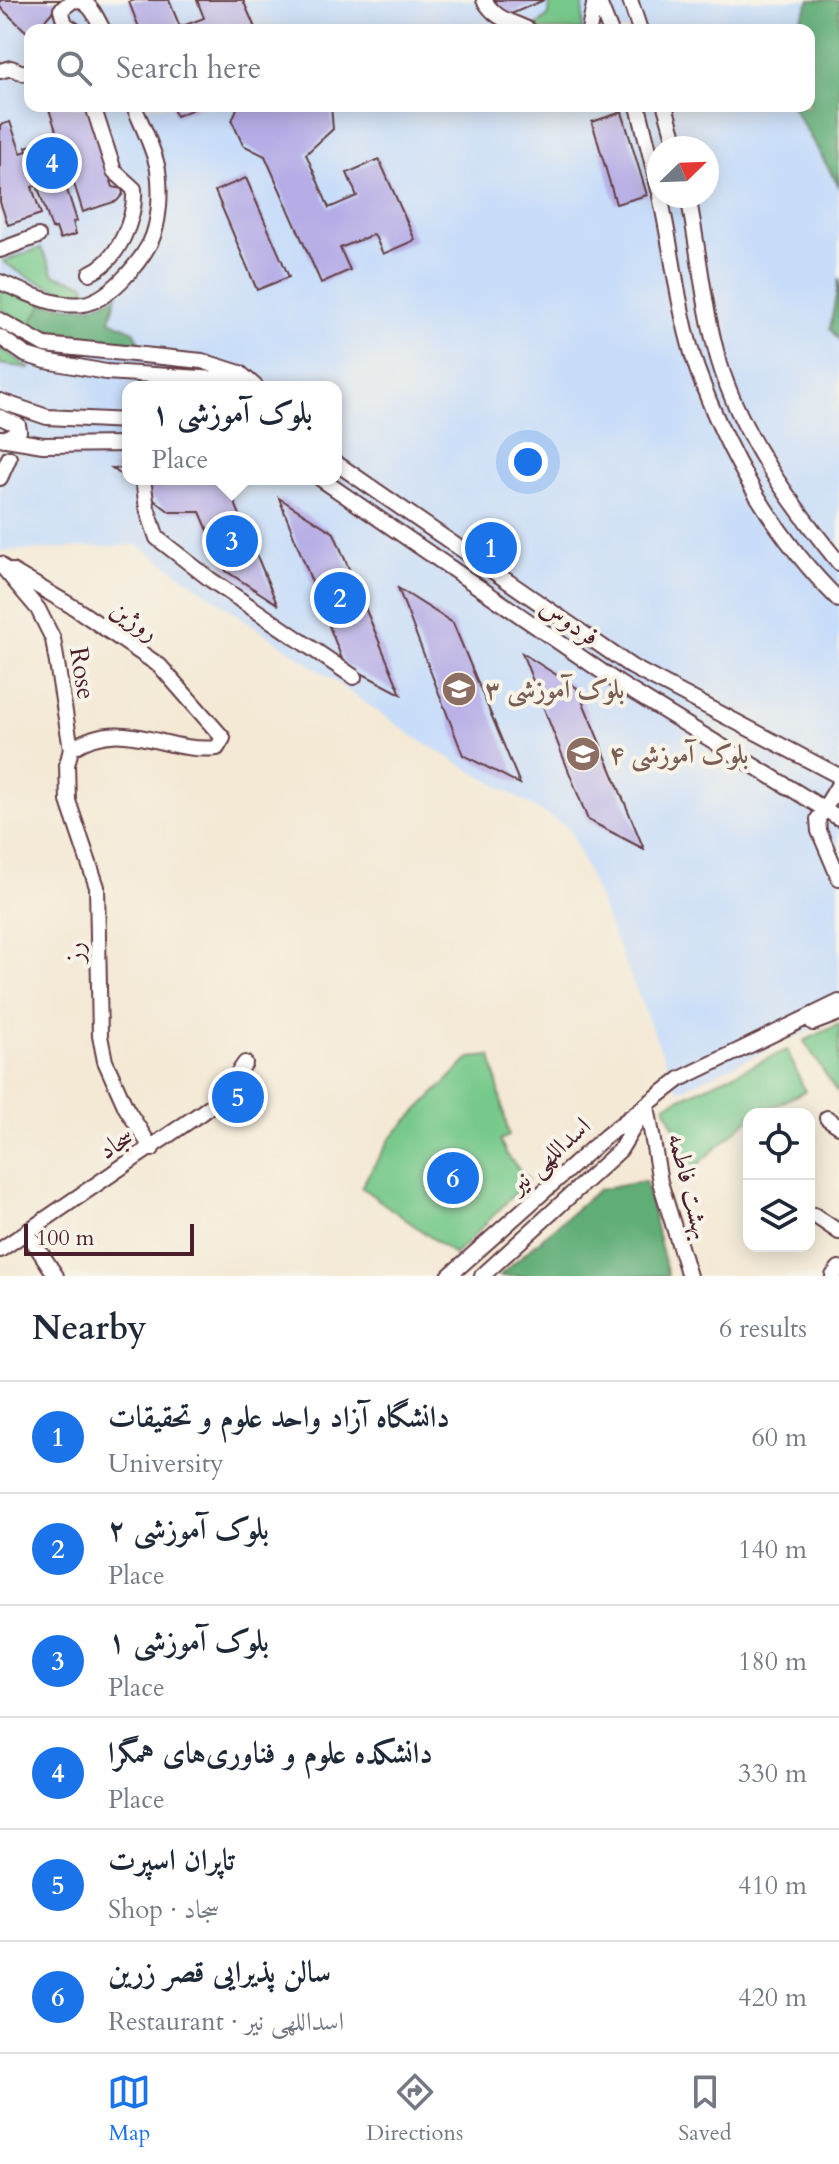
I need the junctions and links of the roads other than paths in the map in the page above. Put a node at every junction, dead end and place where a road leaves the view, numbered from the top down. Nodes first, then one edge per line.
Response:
1 (74, 0) edge
2 (484, 0) edge
3 (597, 0) edge
4 (630, 0) edge
5 (65, 24) edge
6 (100, 24) edge
7 (508, 24) edge
8 (591, 24) edge
9 (607, 24) edge
10 (638, 24) edge
11 (0, 71) edge
12 (24, 73) edge
13 (95, 112) edge
14 (136, 112) edge
15 (640, 112) edge
16 (667, 112) edge
17 (674, 136) edge
18 (647, 142) edge
19 (663, 208) edge
20 (690, 208) edge
21 (38, 236) dead end
22 (0, 250) edge
23 (90, 273) dead end
24 (0, 282) edge
25 (0, 320) edge
26 (0, 337) edge
27 (224, 381) edge
28 (249, 381) edge
29 (0, 401) edge
30 (0, 408) edge
31 (0, 417) edge
32 (47, 417) junction
33 (122, 421) edge
34 (1, 438) edge
35 (122, 444) edge
36 (9, 458) dead end
37 (342, 465) edge
38 (0, 478) edge
39 (144, 485) edge
40 (330, 485) edge
41 (839, 563) edge
42 (0, 564) edge
43 (839, 600) edge
44 (354, 677) dead end
45 (71, 749) junction
46 (839, 776) edge
47 (839, 784) edge
48 (823, 811) junction
49 (839, 818) edge
50 (839, 878) edge
51 (839, 1002) edge
52 (839, 1013) edge
53 (786, 1030) junction
54 (245, 1063) dead end
55 (647, 1106) junction
56 (152, 1149) junction
57 (815, 1216) edge
58 (27, 1232) junction
59 (839, 1232) edge
60 (0, 1250) edge
61 (839, 1268) edge
62 (56, 1276) edge
63 (449, 1276) edge
64 (482, 1276) edge
65 (689, 1276) edge
66 (833, 1276) edge

1 - 5 street
1 - 6 street
2 - 7 street
3 - 8 street
3 - 9 street
4 - 10 street
11 - 12 street
13 - 23 street
14 - 24 street
15 - 18 street
16 - 17 street
19 - 43 street
20 - 41 street
21 - 22 street
25 - 28 street
26 - 27 street
29 - 32 street
30 - 32 street
31 - 34 street
32 - 33 street
34 - 35 street
36 - 38 street
37 - 46 street, فردوس
39 - 44 street
40 - 48 street, فردوس
42 - 45 street, Rose
42 - 45 street, روژین
45 - 56 street, رز
47 - 48 street
48 - 49 street, فردوس
48 - 50 street
51 - 53 street, اسداللهی نیر
52 - 53 street, اسداللهی نیر
53 - 55 street, اسداللهی نیر
54 - 56 street, سجاد
55 - 63 street, اسداللهی نیر
55 - 64 street, اسداللهی نیر
55 - 65 street, بهشت فاطمه
56 - 58 street, سجاد
57 - 59 street
58 - 60 street, سجاد
58 - 62 street
61 - 66 street

